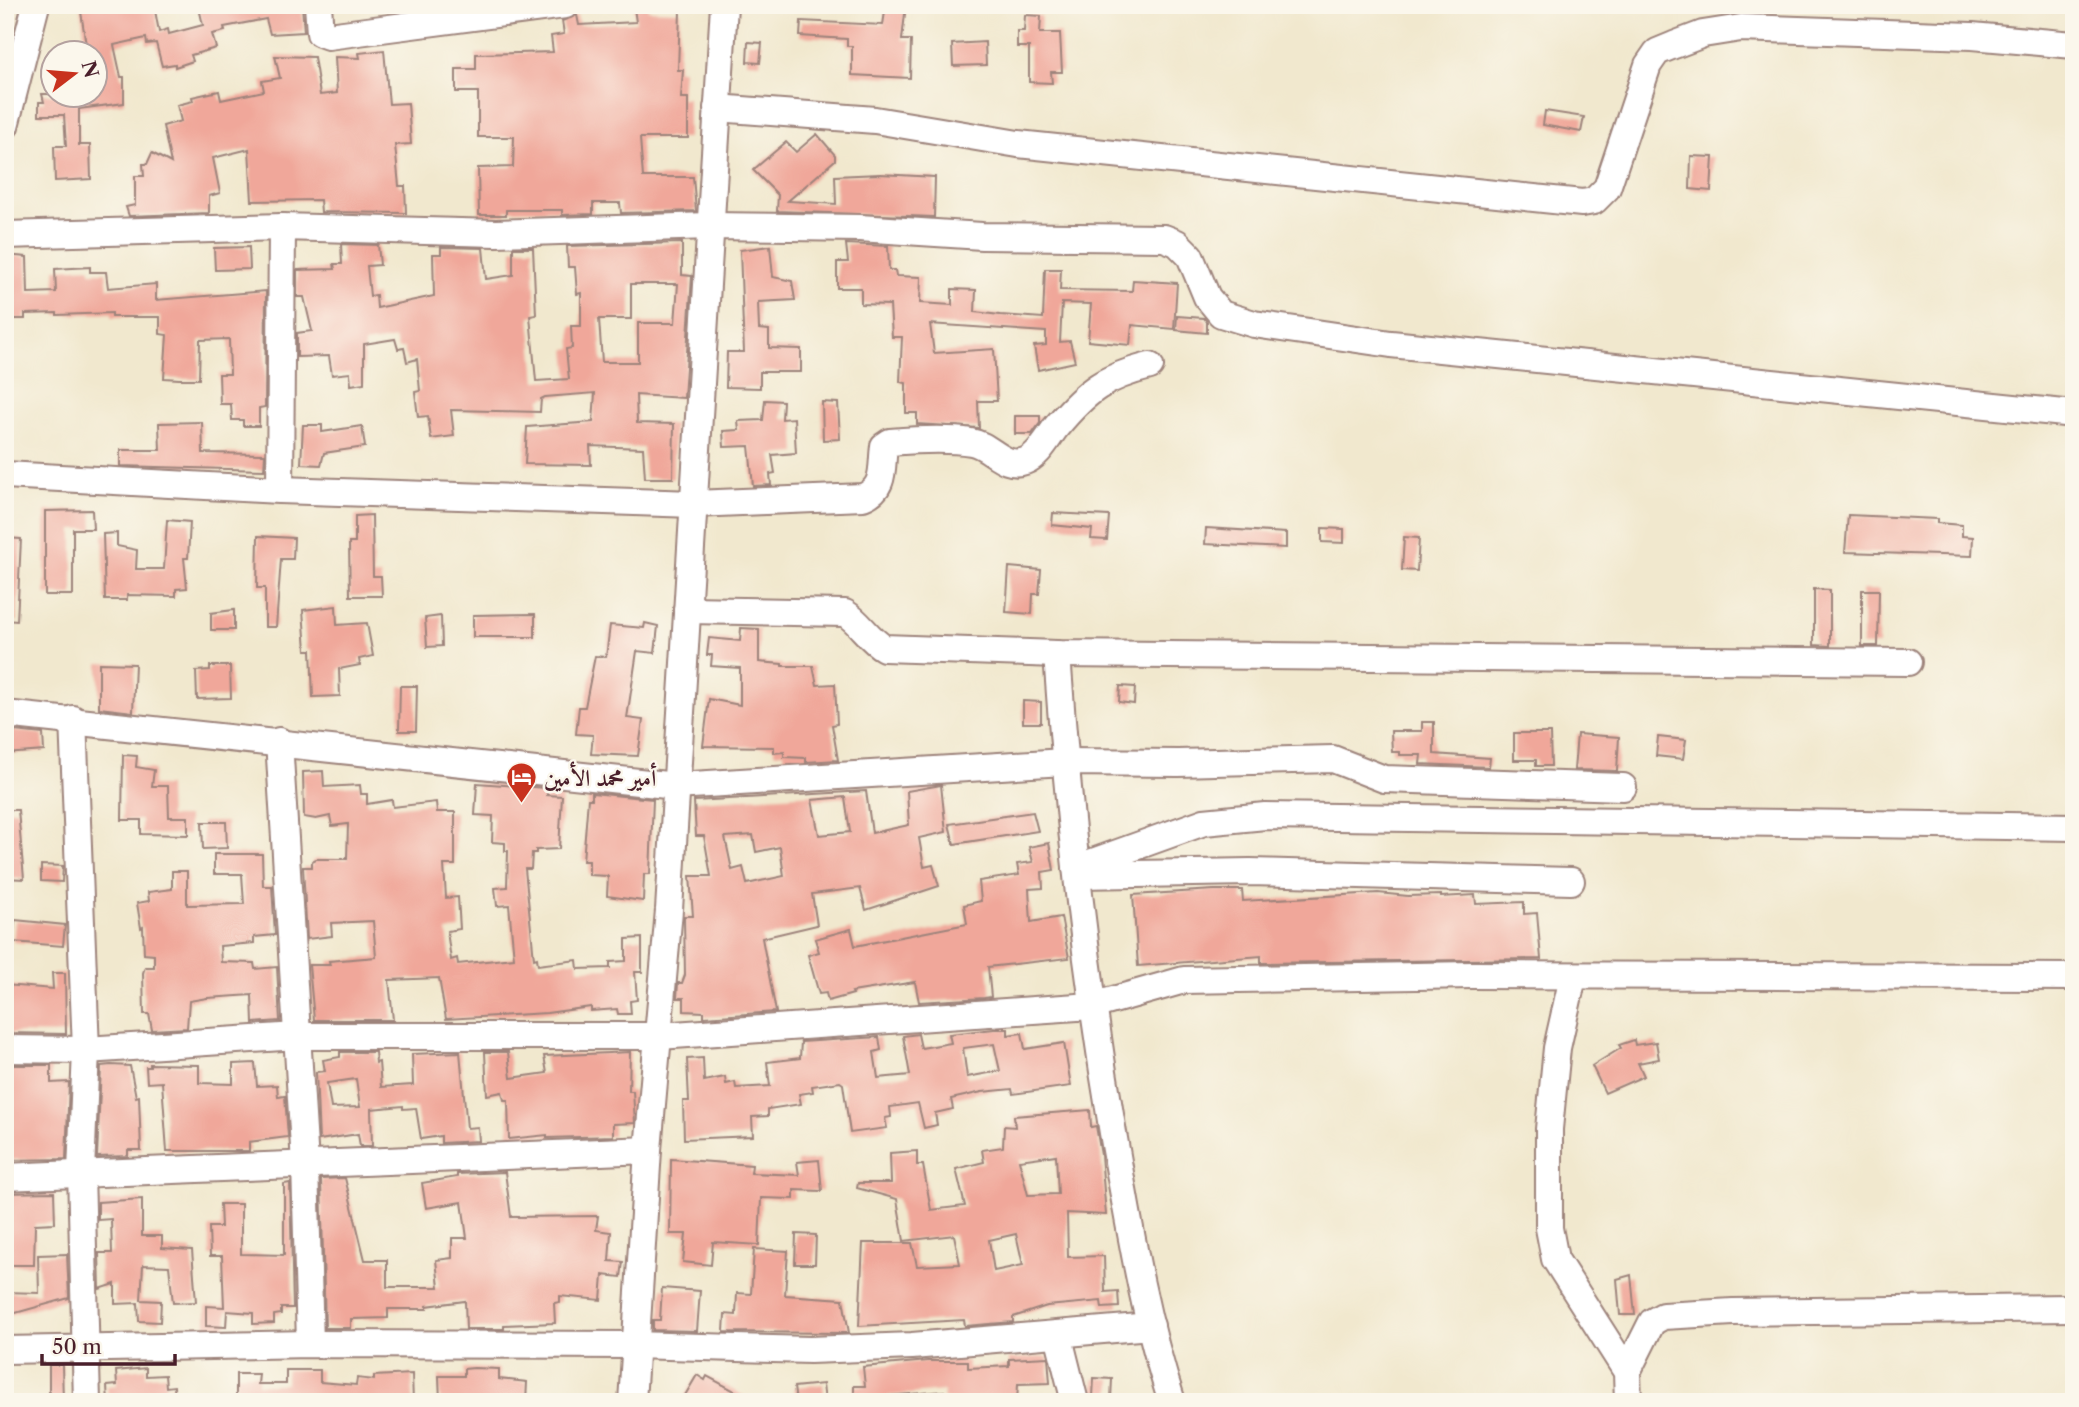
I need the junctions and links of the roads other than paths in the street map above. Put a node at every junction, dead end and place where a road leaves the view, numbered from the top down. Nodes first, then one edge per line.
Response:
1 (36, 5) edge
2 (318, 5) edge
3 (565, 5) edge
4 (724, 5) edge
5 (2074, 45) edge
6 (717, 108) junction
7 (5, 126) edge
8 (709, 226) junction
9 (282, 227) junction
10 (5, 235) edge
11 (1150, 366) dead end
12 (2074, 414) edge
13 (5, 475) edge
14 (280, 490) junction
15 (694, 504) junction
16 (687, 610) junction
17 (1057, 654) junction
18 (1908, 663) dead end
19 (5, 714) edge
20 (73, 719) junction
21 (279, 741) junction
22 (1065, 762) junction
23 (676, 786) junction
24 (1623, 788) dead end
25 (2074, 827) edge
26 (1077, 872) junction
27 (1571, 881) dead end
28 (1573, 977) junction
29 (2074, 977) edge
30 (1092, 1006) junction
31 (297, 1036) junction
32 (659, 1036) junction
33 (5, 1049) edge
34 (86, 1050) junction
35 (648, 1150) junction
36 (305, 1164) junction
37 (81, 1172) junction
38 (5, 1177) edge
39 (2074, 1308) edge
40 (1151, 1326) junction
41 (1058, 1334) junction
42 (310, 1344) junction
43 (634, 1345) junction
44 (85, 1348) junction
45 (5, 1350) edge
46 (1628, 1372) junction
47 (87, 1402) edge
48 (632, 1402) edge
49 (1075, 1402) edge
50 (1172, 1402) edge
51 (1628, 1402) edge

1 - 7 street
2 - 3 street
4 - 6 street
5 - 6 street
6 - 8 street
8 - 9 street
8 - 12 street
8 - 15 street
9 - 10 street
9 - 14 street
11 - 15 street
13 - 14 street
14 - 15 street
15 - 16 street
16 - 17 street
16 - 23 street
17 - 18 street
17 - 22 street
19 - 20 street
20 - 21 street
20 - 34 street
21 - 23 street
21 - 31 street
22 - 23 street
22 - 24 street
22 - 26 street
23 - 32 street
25 - 26 street
26 - 27 street
26 - 30 street
28 - 29 street
28 - 30 street
28 - 46 street
30 - 32 street
30 - 40 street
31 - 32 street
31 - 34 street
31 - 36 street
32 - 35 street
33 - 34 street
34 - 37 street
35 - 36 street
35 - 43 street
36 - 37 street
36 - 42 street
37 - 38 street
37 - 44 street
39 - 46 street
40 - 41 street
40 - 50 street
41 - 43 street
41 - 49 street
42 - 43 street
42 - 44 street
43 - 48 street
44 - 45 street
44 - 47 street
46 - 51 street

